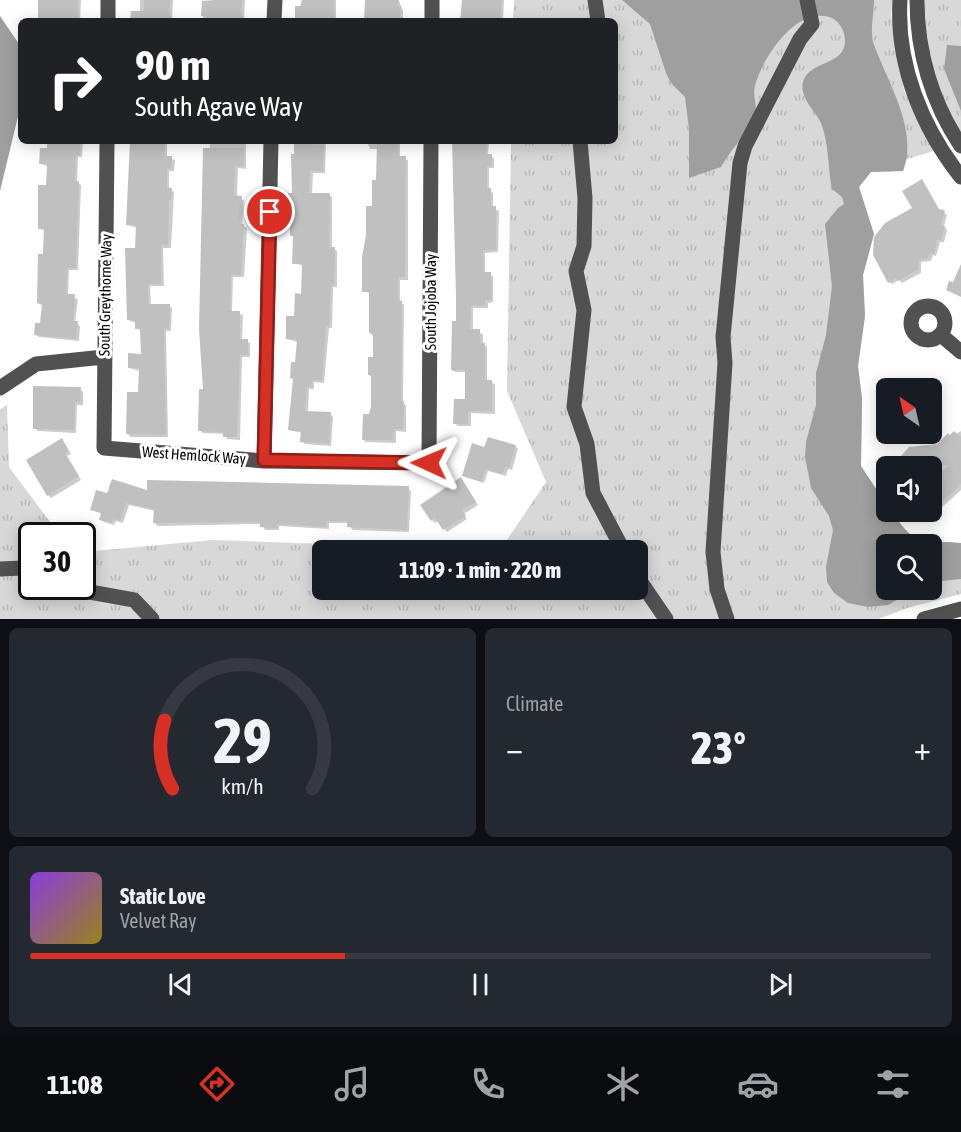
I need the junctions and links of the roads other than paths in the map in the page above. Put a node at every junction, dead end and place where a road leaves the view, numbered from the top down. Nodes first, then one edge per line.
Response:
1 (108, 0) edge
2 (275, 0) edge
3 (432, 0) edge
4 (595, 0) edge
5 (807, 0) edge
6 (900, 0) edge
7 (917, 0) edge
8 (108, 18) edge
9 (274, 18) edge
10 (432, 18) edge
11 (598, 18) edge
12 (106, 144) edge
13 (272, 144) edge
14 (431, 144) edge
15 (580, 144) edge
16 (961, 146) edge
17 (961, 177) edge
18 (941, 335) dead end
19 (961, 352) edge
20 (104, 357) junction
21 (0, 388) edge
22 (104, 448) joint
23 (264, 460) junction
24 (429, 463) joint
25 (618, 540) edge
26 (18, 568) edge
27 (0, 569) edge
28 (96, 593) edge
29 (648, 593) edge
30 (961, 609) edge
31 (152, 619) edge
32 (666, 619) edge
33 (727, 619) edge
34 (924, 619) edge

1 - 8 street
2 - 9 street
3 - 10 street
4 - 11 street
5 - 33 street
6 - 17 street
7 - 16 street
12 - 20 street, South Greythorne Way
13 - 23 street
14 - 24 street, South Jojoba Way
15 - 25 street
18 - 19 street
20 - 21 street
20 - 22 street, South Greythorne Way
22 - 23 street, West Hemlock Way
23 - 24 street, West Hemlock Way
26 - 27 street
28 - 31 street
29 - 32 street
30 - 34 street

